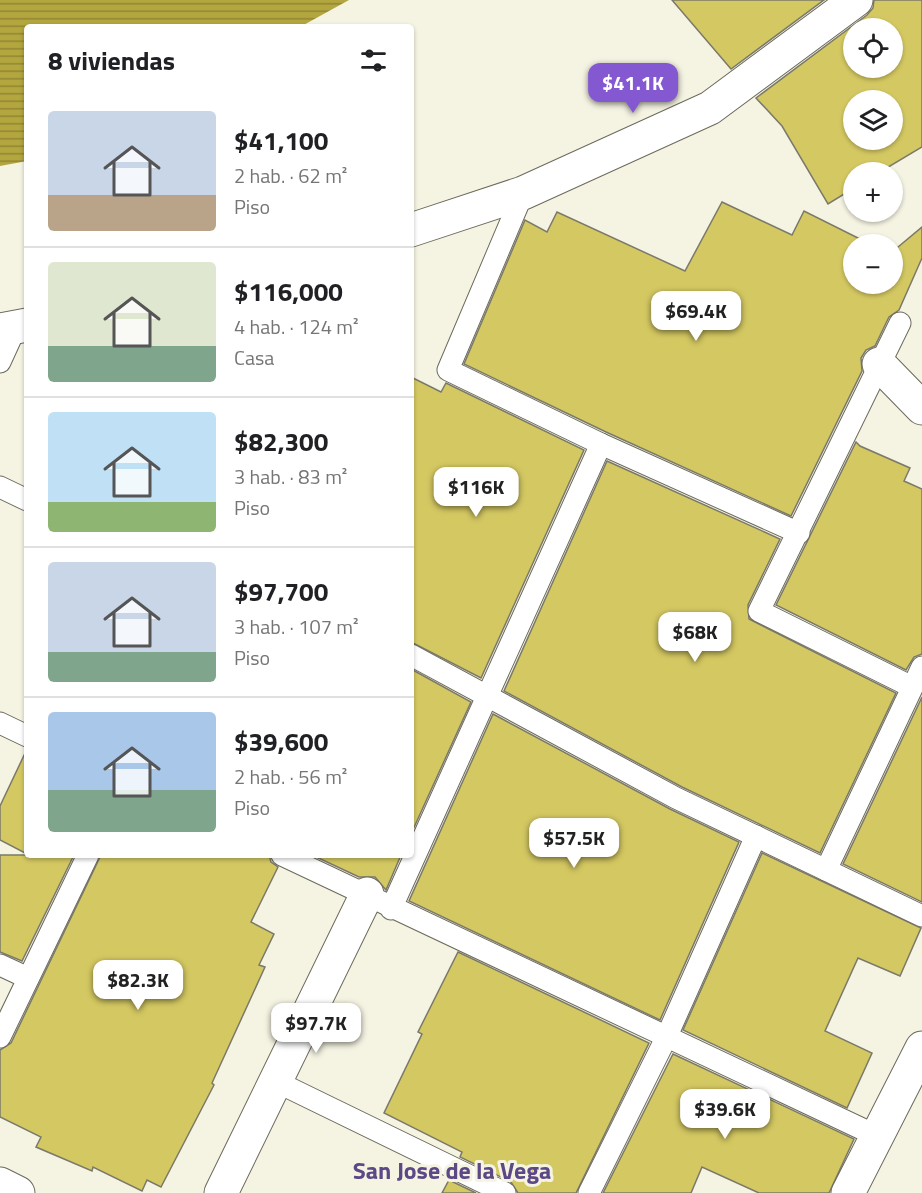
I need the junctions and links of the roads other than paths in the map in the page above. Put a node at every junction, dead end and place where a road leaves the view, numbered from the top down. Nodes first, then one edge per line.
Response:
1 (856, 0) edge
2 (523, 193) junction
3 (414, 229) edge
4 (900, 323) dead end
5 (14, 327) edge
6 (0, 362) edge
7 (879, 364) junction
8 (922, 408) edge
9 (601, 444) junction
10 (0, 487) edge
11 (24, 499) edge
12 (799, 533) junction
13 (414, 657) edge
14 (922, 667) edge
15 (912, 687) junction
16 (489, 697) junction
17 (0, 723) edge
18 (24, 735) edge
19 (414, 836) edge
20 (756, 836) junction
21 (87, 858) edge
22 (288, 858) edge
23 (402, 858) edge
24 (826, 870) junction
25 (379, 901) junction
26 (922, 916) edge
27 (0, 965) edge
28 (28, 978) junction
29 (0, 1037) edge
30 (666, 1038) junction
31 (922, 1048) edge
32 (275, 1081) junction
33 (878, 1136) junction
34 (0, 1184) edge
35 (18, 1193) edge
36 (221, 1193) edge
37 (505, 1193) edge
38 (588, 1193) edge
39 (848, 1193) edge

1 - 2 street
2 - 3 street
2 - 9 lane
4 - 7 lane
5 - 6 lane
7 - 8 street
7 - 12 lane
9 - 12 lane
9 - 16 lane
10 - 11 lane
12 - 15 lane
13 - 16 lane
14 - 15 lane
15 - 24 lane
16 - 19 lane
16 - 20 lane
17 - 18 lane
20 - 24 lane
20 - 30 lane
21 - 28 lane
22 - 25 lane
23 - 25 lane
24 - 26 lane
25 - 30 lane
25 - 32 street
27 - 28 lane
28 - 29 lane
30 - 33 lane
30 - 38 lane
31 - 33 street
32 - 36 street
32 - 37 lane
33 - 39 street
34 - 35 street

